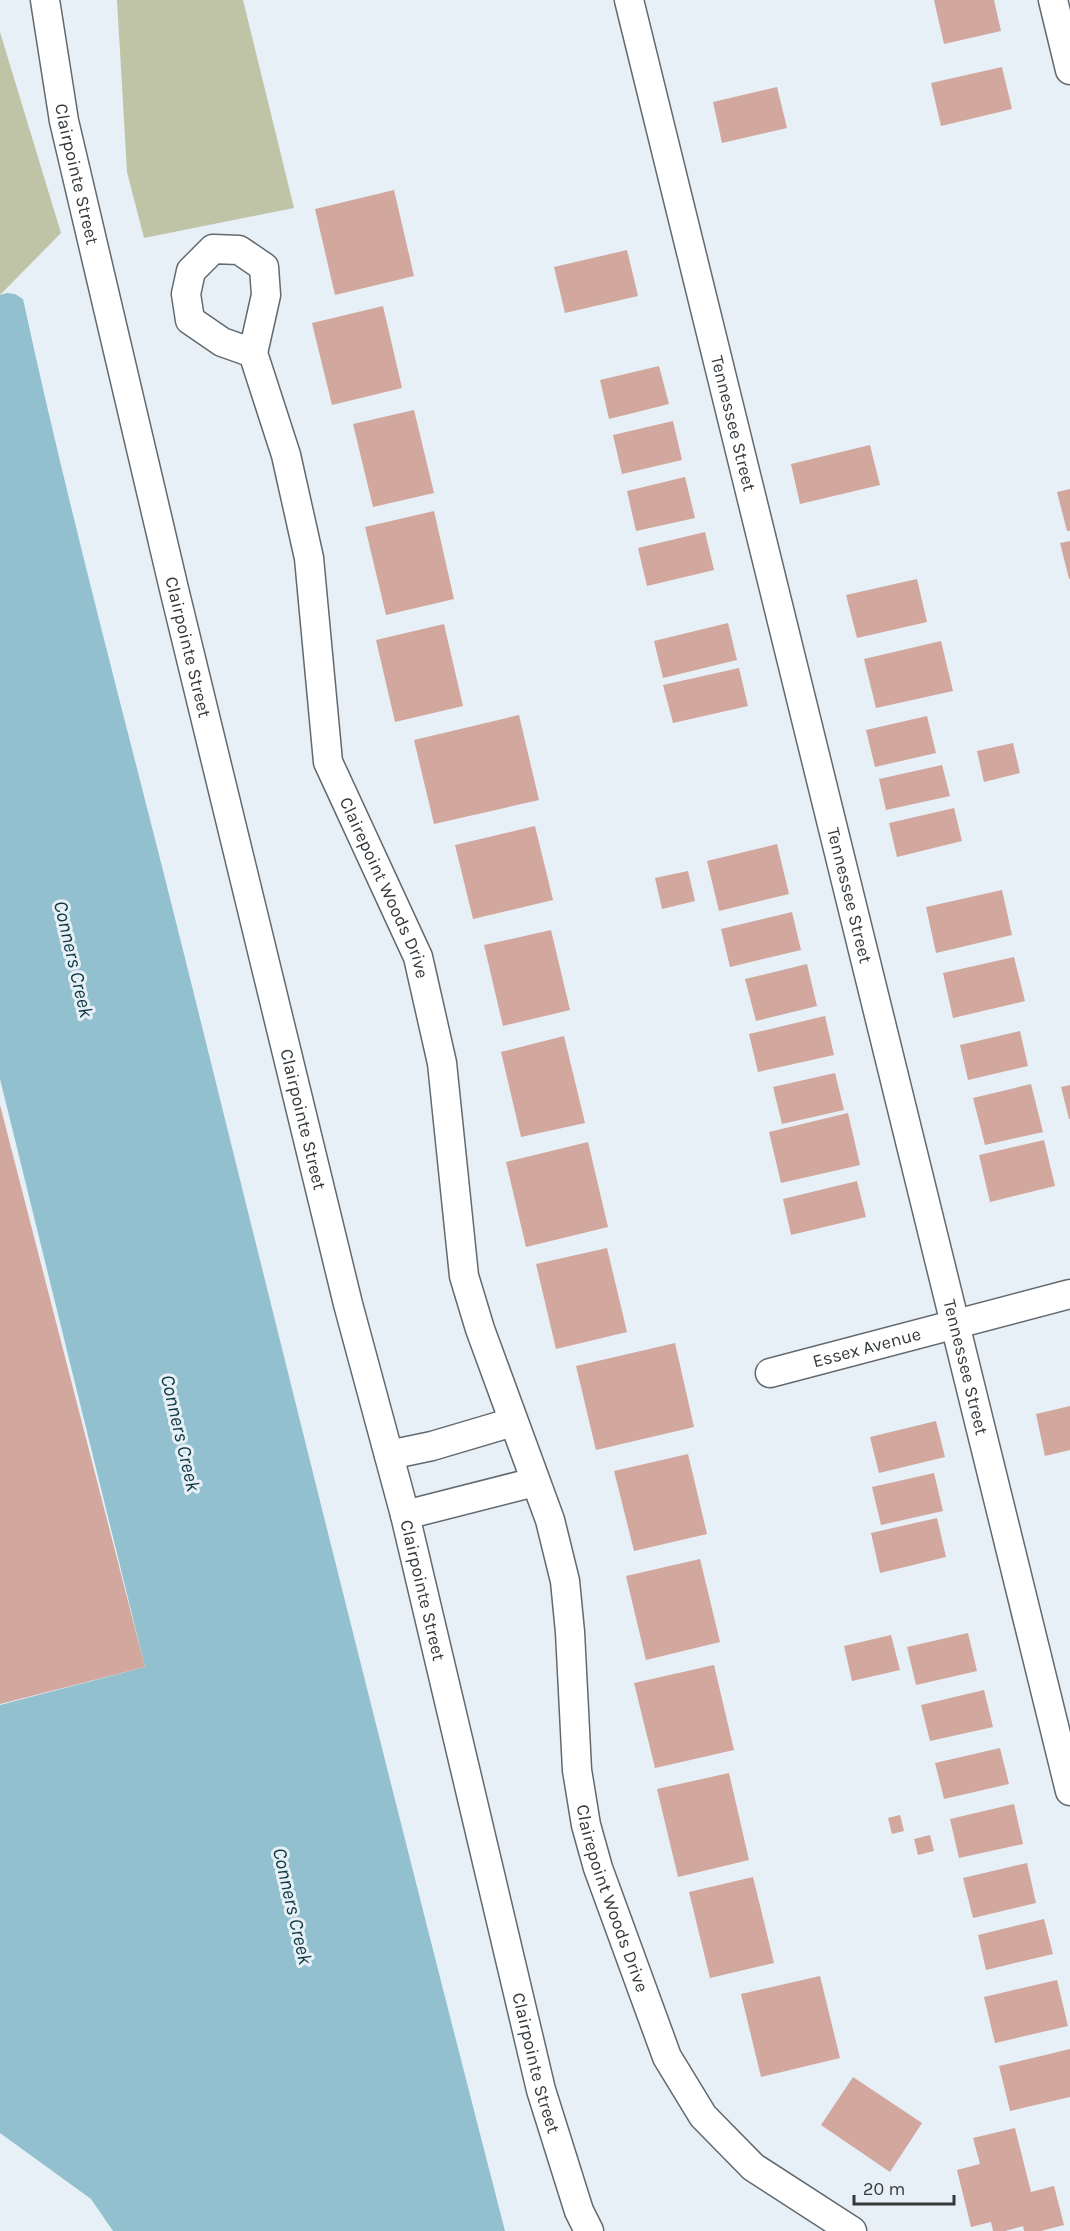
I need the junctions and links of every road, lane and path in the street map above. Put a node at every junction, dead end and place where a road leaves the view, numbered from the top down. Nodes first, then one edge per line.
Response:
1 (45, 0) edge
2 (629, 0) edge
3 (1053, 0) edge
4 (1070, 70) edge
5 (253, 353) dead end
6 (1070, 1294) edge
7 (956, 1324) junction
8 (770, 1372) dead end
9 (513, 1422) junction
10 (389, 1455) junction
11 (535, 1482) junction
12 (405, 1515) junction
13 (1070, 1791) edge
14 (589, 2231) edge
15 (852, 2231) edge

1 - 10 street, Clairpointe Street
2 - 7 street, Tennessee Street
3 - 4 street
5 - 9 street, Clairepoint Woods Drive
6 - 7 street, Essex Avenue
7 - 8 street, Essex Avenue
7 - 13 street, Tennessee Street
9 - 10 street
9 - 11 street, Clairepoint Woods Drive
10 - 12 street, Clairpointe Street
11 - 12 street
11 - 15 street, Clairepoint Woods Drive
12 - 14 street, Clairpointe Street

